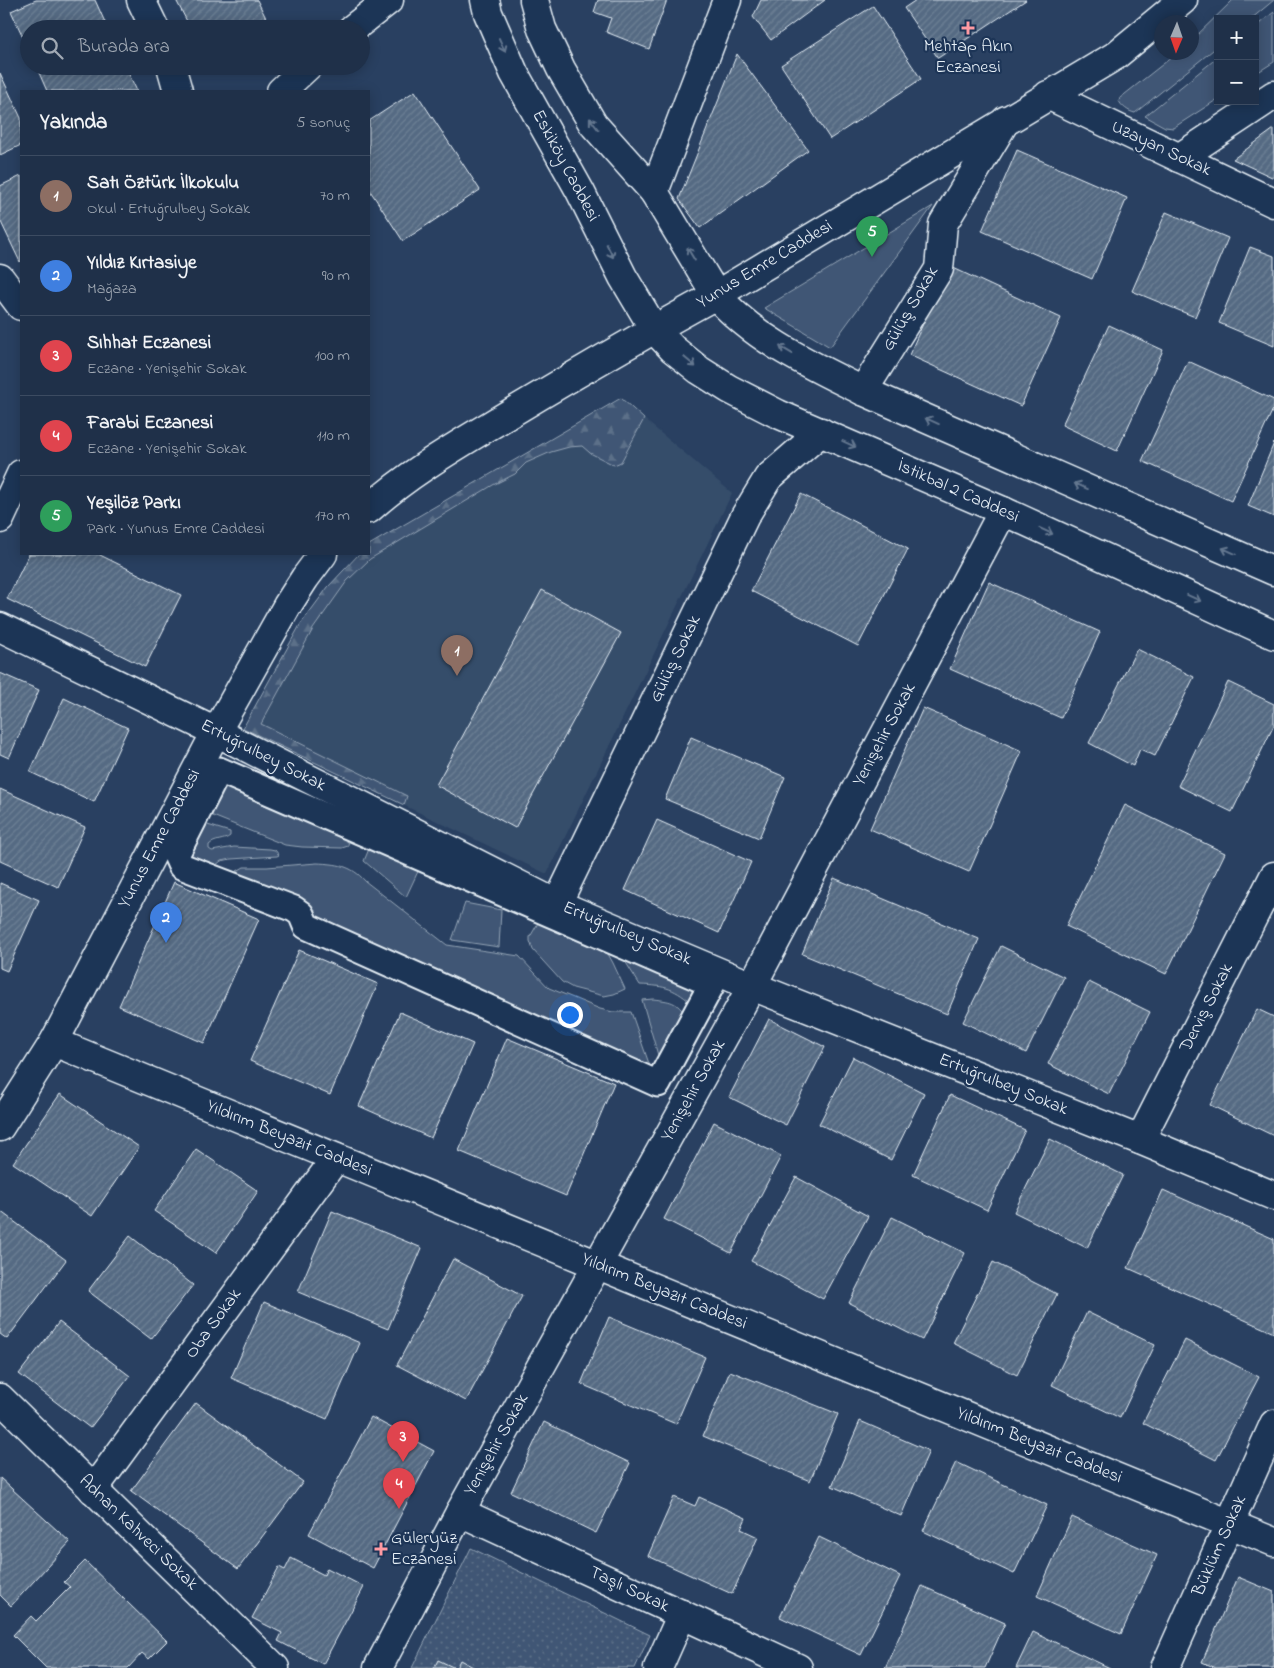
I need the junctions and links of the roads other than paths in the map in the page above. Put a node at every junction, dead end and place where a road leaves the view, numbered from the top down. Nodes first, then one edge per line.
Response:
1 (141, 0) edge
2 (389, 0) edge
3 (484, 0) edge
4 (534, 0) edge
5 (727, 0) edge
6 (1183, 0) edge
7 (151, 20) edge
8 (363, 20) edge
9 (174, 75) edge
10 (298, 75) edge
11 (178, 90) edge
12 (282, 90) edge
13 (1048, 95) junction
14 (1274, 95) edge
15 (1006, 120) junction
16 (1179, 158) junction
17 (654, 192) junction
18 (1274, 203) edge
19 (0, 278) edge
20 (716, 295) junction
21 (20, 305) edge
22 (654, 329) junction
23 (863, 391) junction
24 (821, 432) junction
25 (20, 476) edge
26 (370, 508) edge
27 (1004, 512) junction
28 (0, 519) edge
29 (322, 555) edge
30 (1274, 571) edge
31 (0, 627) edge
32 (1274, 635) edge
33 (216, 732) junction
34 (1274, 876) edge
35 (557, 904) junction
36 (712, 984) joint
37 (752, 986) junction
38 (54, 1042) junction
39 (0, 1126) edge
40 (1140, 1140) junction
41 (336, 1158) junction
42 (1274, 1196) edge
43 (598, 1265) junction
44 (0, 1398) edge
45 (1274, 1424) edge
46 (93, 1490) junction
47 (460, 1512) junction
48 (1230, 1524) junction
49 (1274, 1542) edge
50 (682, 1614) junction
51 (275, 1668) edge
52 (378, 1668) edge
53 (658, 1668) edge
54 (798, 1668) edge
55 (1165, 1668) edge

1 - 7 street
2 - 8 street
3 -> 22 street, Eskiköy Caddesi
17 -> 4 street
5 - 17 street
6 - 13 street, Yunus Emre Caddesi
9 - 11 street
10 - 12 street
13 - 15 street, Yunus Emre Caddesi
13 - 16 street, Uzayan Sokak
14 - 16 street
15 - 20 street, Yunus Emre Caddesi
15 - 23 street, Gülüş Sokak
16 - 18 street, Uzayan Sokak
20 -> 17 street
19 - 21 street
20 - 22 street, Yunus Emre Caddesi
23 -> 20 street
22 -> 24 street, İstikbal 2 Caddesi
22 - 26 street, Yunus Emre Caddesi
30 -> 23 street
24 -> 27 street, İstikbal 2 Caddesi
24 - 35 street, Gülüş Sokak
25 - 28 street
27 -> 32 street, İstikbal 2 Caddesi
27 - 37 street, Yenişehir Sokak
29 - 33 street, Yunus Emre Caddesi
31 - 33 street, Ertuğrulbey Sokak
33 - 35 street, Ertuğrulbey Sokak
33 - 38 street, Yunus Emre Caddesi
34 - 40 street, Derviş Sokak
35 - 37 street, Ertuğrulbey Sokak
36 - 36 street
37 - 40 street, Ertuğrulbey Sokak
37 - 43 street, Yenişehir Sokak
38 - 39 street, Yunus Emre Caddesi
38 - 41 street, Yıldırım Beyazıt Caddesi
40 - 42 street, Ertuğrulbey Sokak
41 - 43 street, Yıldırım Beyazıt Caddesi
41 - 46 street, Oba Sokak
43 - 47 street, Yenişehir Sokak
43 - 48 street, Yıldırım Beyazıt Caddesi
44 - 46 street, Adnan Kahveci Sokak
45 - 48 street, Büklüm Sokak
46 - 51 street, Adnan Kahveci Sokak
47 - 50 street, Taşlı Sokak
47 - 52 street, Yenişehir Sokak
48 - 49 street, Yıldırım Beyazıt Caddesi
48 - 55 street, Büklüm Sokak
50 - 53 street
50 - 54 street, Taşlı Sokak

